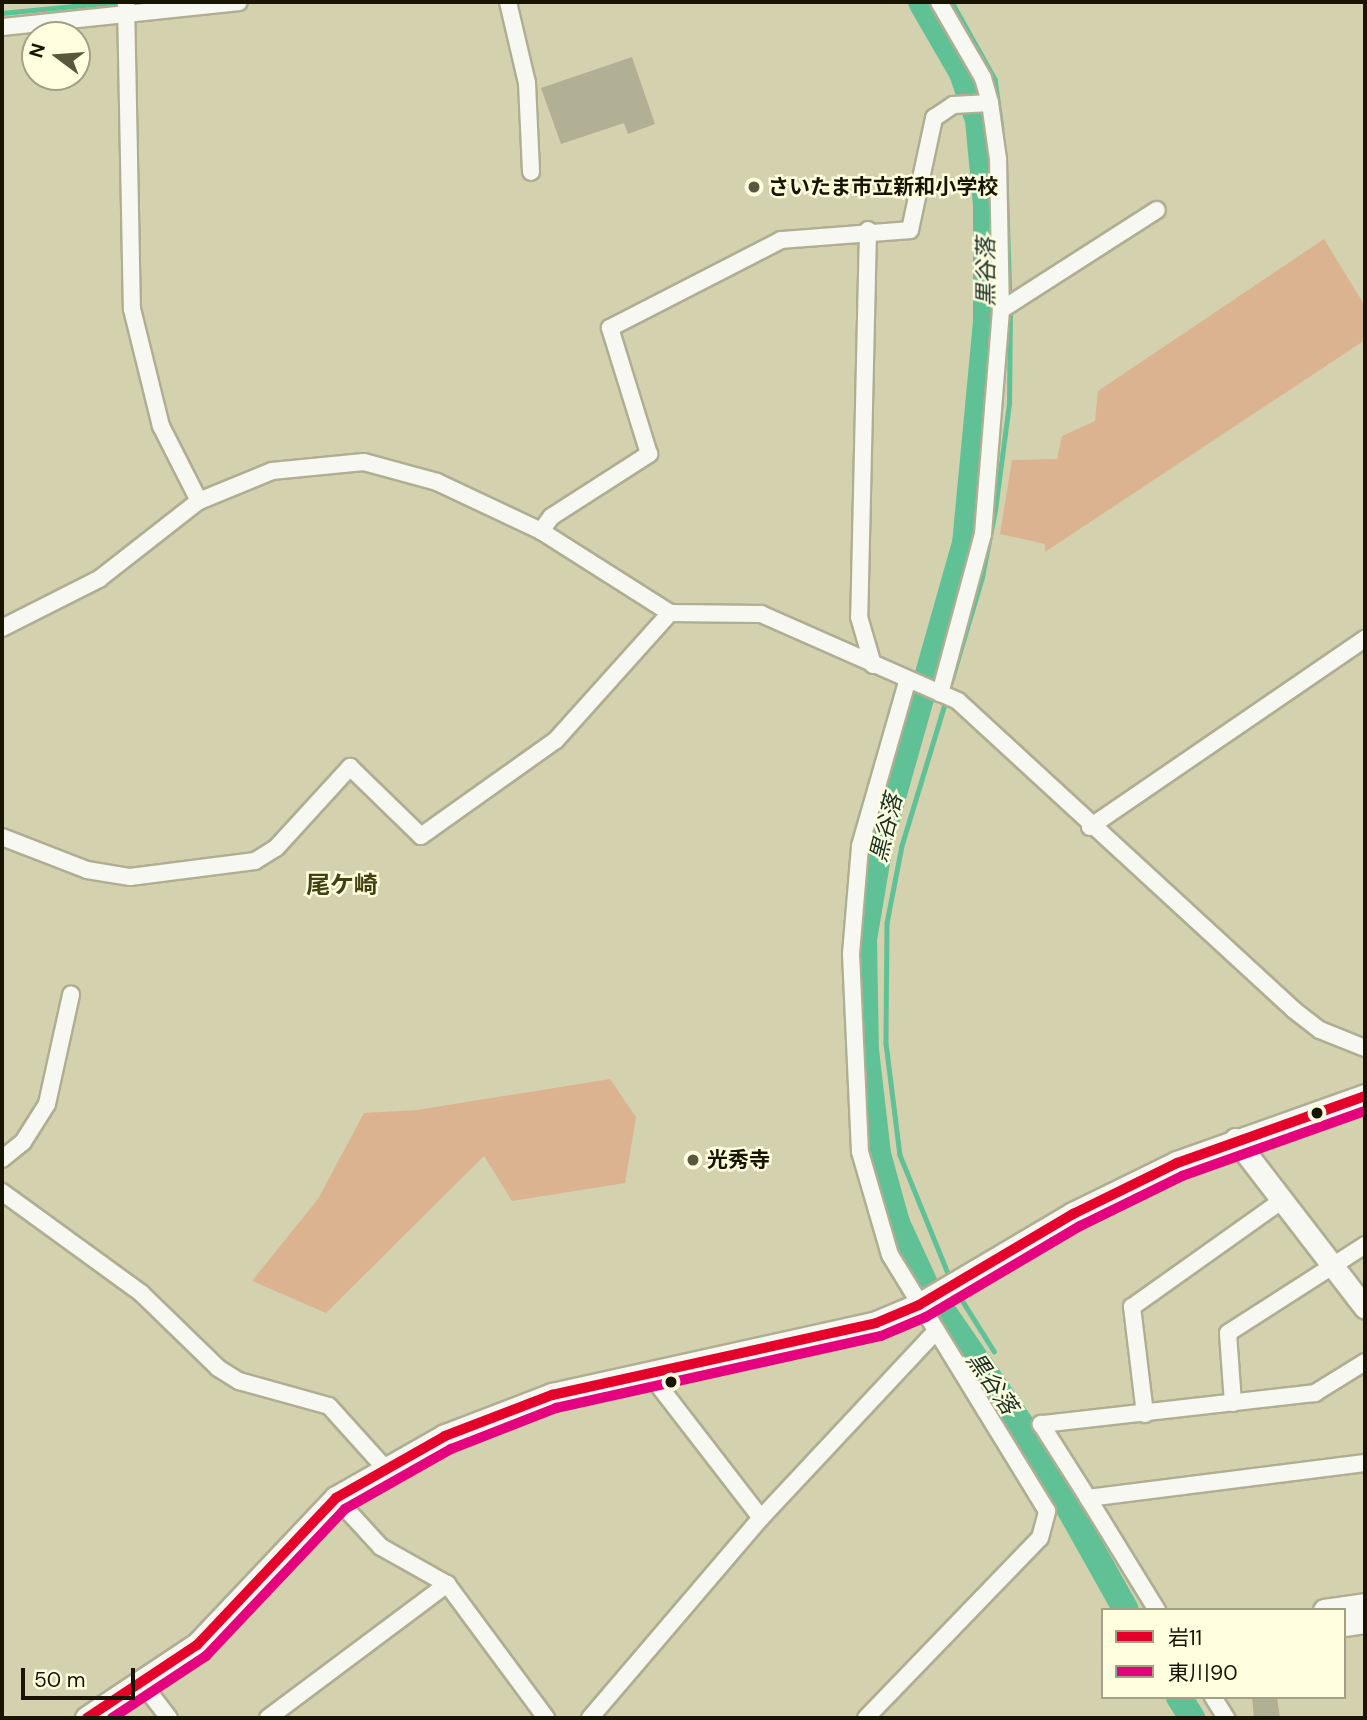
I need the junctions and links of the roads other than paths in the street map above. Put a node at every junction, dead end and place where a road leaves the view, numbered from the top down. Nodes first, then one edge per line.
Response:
1 (239, 2) edge
2 (508, 2) edge
3 (939, 2) edge
4 (126, 7) edge
5 (2, 27) edge
6 (990, 103) junction
7 (531, 172) dead end
8 (1157, 210) dead end
9 (867, 230) junction
10 (1001, 310) junction
11 (199, 501) junction
12 (541, 531) junction
13 (670, 613) junction
14 (2, 628) edge
15 (1365, 639) edge
16 (873, 665) junction
17 (910, 683) junction
18 (936, 692) junction
19 (1090, 827) junction
20 (2, 837) edge
21 (71, 995) dead end
22 (1365, 1048) edge
23 (1365, 1096) edge
24 (1235, 1139) junction
25 (2, 1159) edge
26 (2, 1192) edge
27 (1281, 1201) junction
28 (1365, 1245) edge
29 (1332, 1267) junction
30 (929, 1299) junction
31 (1365, 1308) edge
32 (934, 1332) junction
33 (1365, 1362) edge
34 (649, 1373) junction
35 (1233, 1403) junction
36 (1145, 1414) junction
37 (1365, 1463) edge
38 (384, 1467) junction
39 (336, 1498) junction
40 (1088, 1498) junction
41 (761, 1518) junction
42 (447, 1584) junction
43 (1365, 1604) edge
44 (1156, 1608) edge
45 (1338, 1608) edge
46 (1365, 1622) edge
47 (1346, 1625) edge
48 (142, 1683) junction
49 (1214, 1699) edge
50 (86, 1718) edge
51 (169, 1718) edge
52 (268, 1718) edge
53 (546, 1718) edge
54 (590, 1718) edge
55 (866, 1718) edge
56 (1226, 1718) edge

1 - 4 street
2 - 7 street
3 - 6 street
4 - 5 street
4 - 11 street
6 - 9 street
6 - 10 street
8 - 10 street
9 - 12 street
9 - 16 street
10 - 18 street
11 - 12 street
11 - 14 street
12 - 13 street
13 - 16 street
13 - 20 street
15 - 19 street
16 - 17 street
17 - 18 street
17 - 30 street
18 - 19 street
19 - 22 street
21 - 25 street
23 - 24 main road
24 - 27 street
24 - 30 main road
26 - 38 street
27 - 29 street
27 - 36 street
28 - 29 street
29 - 31 street
29 - 35 street
30 - 32 street
30 - 34 main road
32 - 41 street
32 - 55 street
33 - 35 street
34 - 38 main road
34 - 41 street
35 - 36 street
36 - 40 street
37 - 40 street
38 - 39 main road
39 - 42 street
39 - 48 main road
40 - 44 street
41 - 54 street
42 - 52 street
42 - 53 street
43 - 45 street
46 - 47 street
48 - 50 main road
48 - 51 street
49 - 56 street

